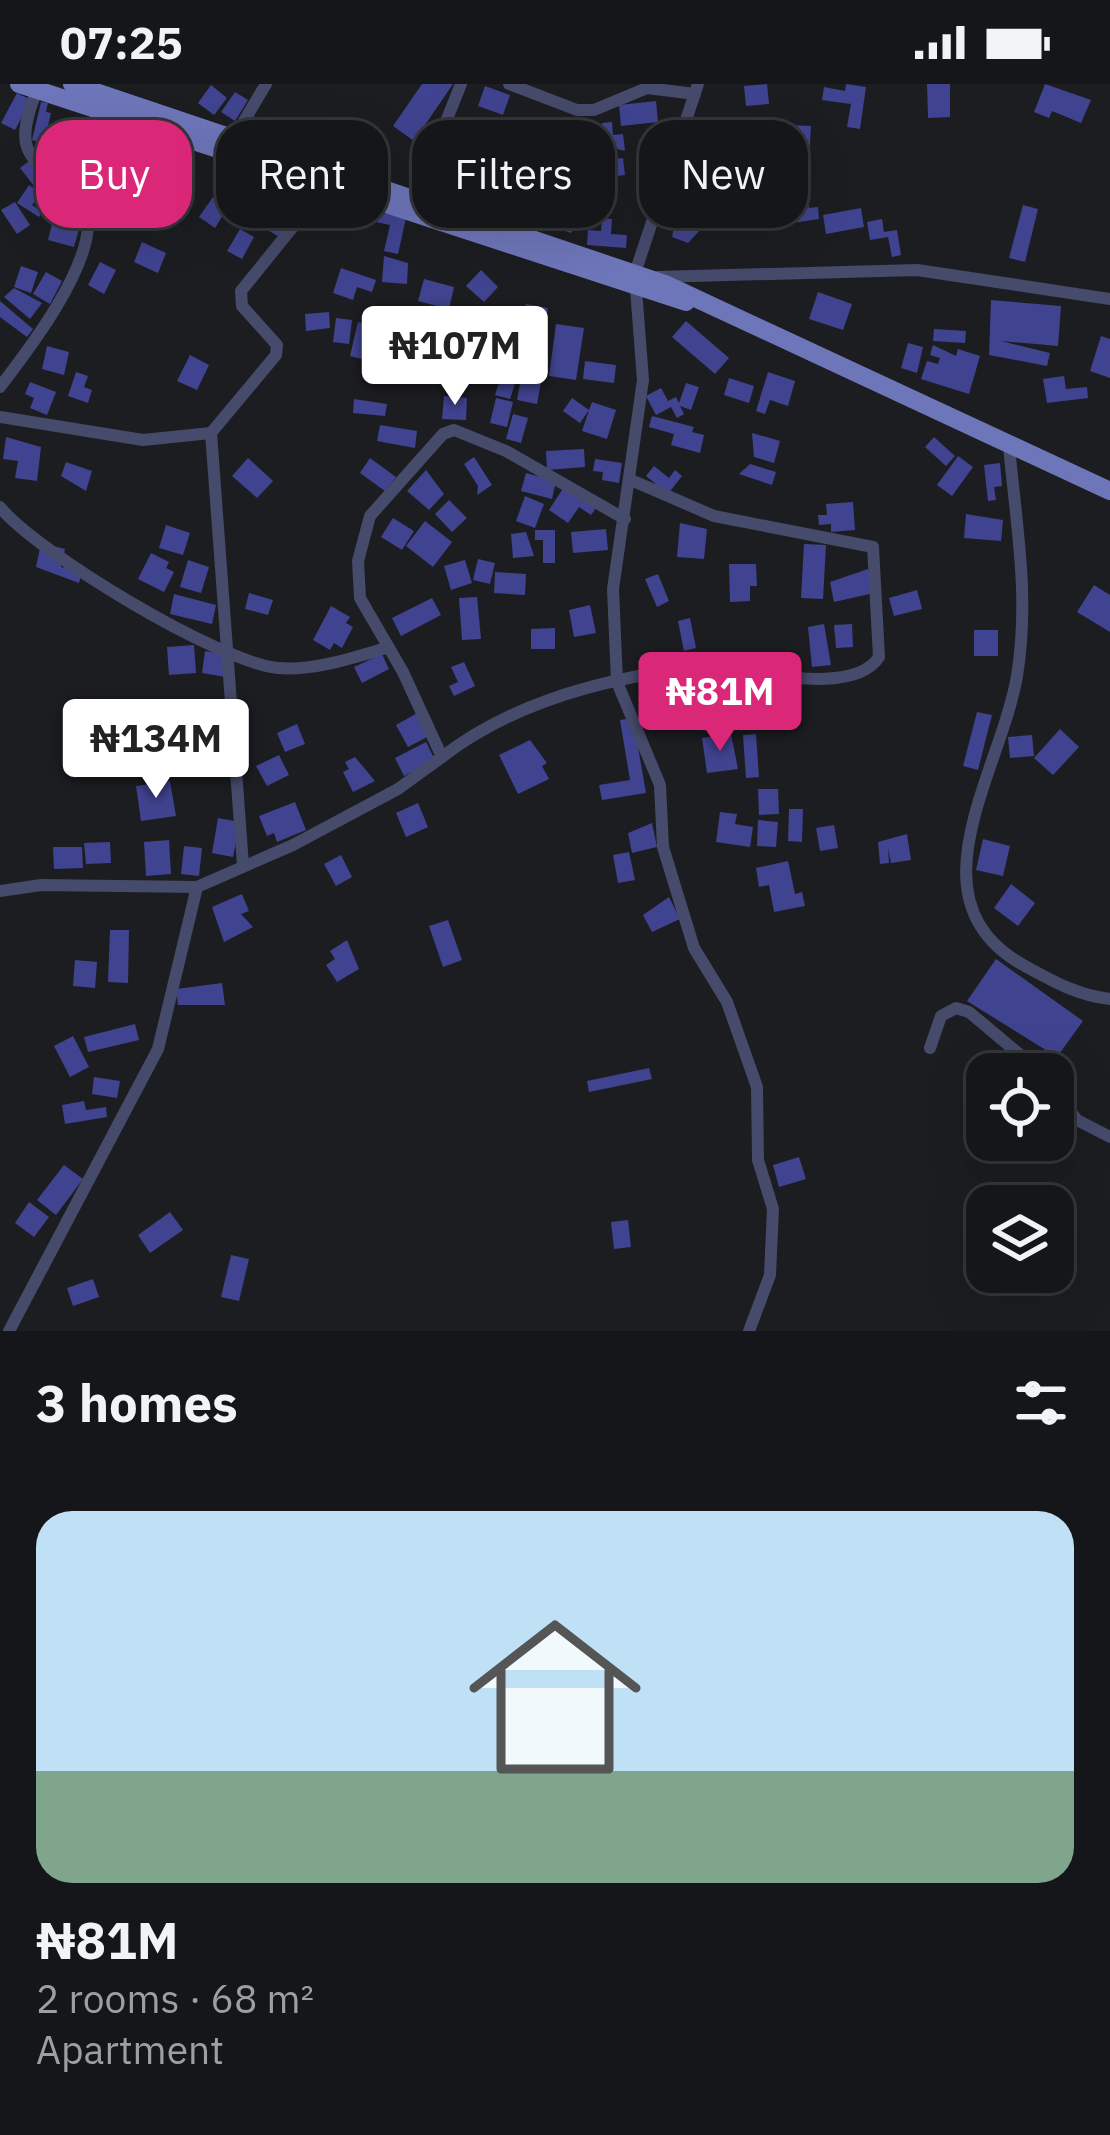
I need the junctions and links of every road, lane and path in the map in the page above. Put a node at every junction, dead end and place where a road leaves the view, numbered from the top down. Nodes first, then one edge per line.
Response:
1 (72, 84) edge
2 (266, 84) edge
3 (461, 84) edge
4 (509, 84) edge
5 (28, 87) edge
6 (696, 89) edge
7 (117, 91) edge
8 (245, 120) edge
9 (447, 120) edge
10 (216, 131) edge
11 (216, 149) edge
12 (388, 205) edge
13 (292, 228) edge
14 (495, 228) edge
15 (638, 280) junction
16 (1110, 298) edge
17 (0, 387) edge
18 (0, 417) edge
19 (211, 434) junction
20 (1010, 446) junction
21 (631, 480) junction
22 (1110, 491) edge
23 (0, 507) edge
24 (625, 519) junction
25 (386, 648) junction
26 (229, 653) junction
27 (617, 682) junction
28 (442, 757) junction
29 (243, 866) junction
30 (197, 887) junction
31 (0, 891) edge
32 (1110, 999) edge
33 (930, 1048) dead end
34 (1019, 1053) edge
35 (1074, 1116) edge
36 (1110, 1137) edge
37 (9, 1331) edge
38 (749, 1331) edge

1 - 7 main road
2 - 8 street
3 - 9 street
4 - 6 street
5 - 11 main road
5 - 17 street
6 - 15 street
7 - 10 main road
12 - 15 main road
13 - 19 street
14 - 15 main road
15 - 16 street
15 - 20 main road
15 - 21 street
18 - 19 street
19 - 26 street
20 - 22 main road
20 - 32 street
21 - 24 street
21 - 27 street
23 - 26 street
24 - 25 street
24 - 27 street
25 - 26 street
25 - 28 street
26 - 29 street
27 - 28 street
27 - 38 street
28 - 29 street
29 - 30 street
30 - 31 street
30 - 37 street
33 - 34 street
35 - 36 street

